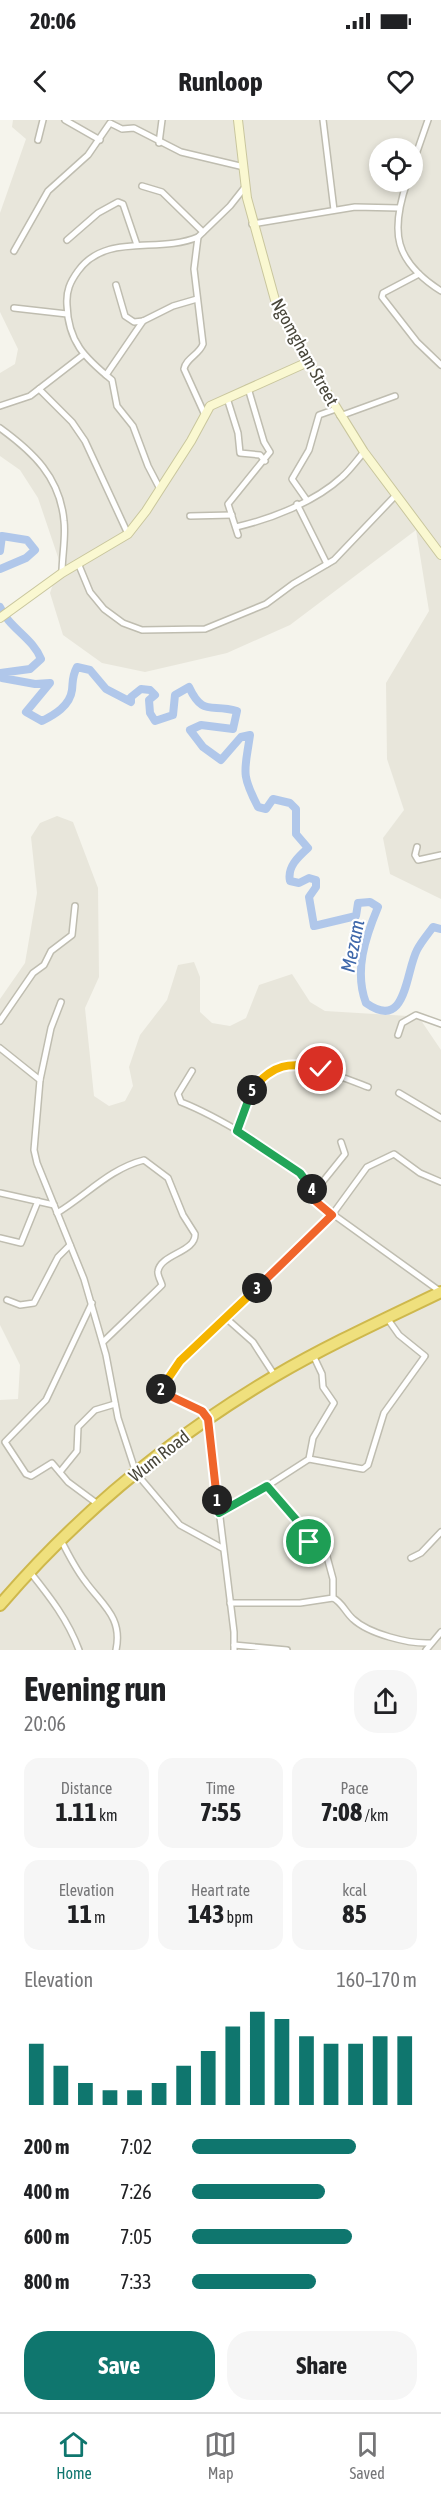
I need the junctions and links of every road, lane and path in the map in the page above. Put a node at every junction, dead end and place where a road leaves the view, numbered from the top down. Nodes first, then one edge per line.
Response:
1 (43, 120) edge
2 (65, 120) edge
3 (162, 120) edge
4 (238, 120) edge
5 (323, 120) edge
6 (428, 120) edge
7 (422, 138) edge
8 (38, 140) dead end
9 (100, 140) junction
10 (159, 143) junction
11 (244, 167) junction
12 (142, 186) dead end
13 (245, 187) junction
14 (404, 192) edge
15 (237, 198) junction
16 (247, 198) junction
17 (399, 208) junction
18 (334, 210) junction
19 (252, 224) junction
20 (200, 234) junction
21 (67, 240) dead end
22 (137, 245) junction
23 (14, 251) dead end
24 (419, 274) junction
25 (116, 285) dead end
26 (441, 291) edge
27 (197, 299) junction
28 (14, 308) dead end
29 (67, 314) junction
30 (143, 321) junction
31 (83, 355) junction
32 (308, 362) junction
33 (441, 365) edge
34 (106, 375) junction
35 (248, 388) junction
36 (39, 389) junction
37 (226, 396) junction
38 (395, 396) dead end
39 (0, 406) edge
40 (338, 412) junction
41 (204, 413) junction
42 (0, 428) edge
43 (364, 452) junction
44 (265, 460) junction
45 (160, 489) junction
46 (396, 495) junction
47 (306, 500) junction
48 (297, 504) junction
49 (232, 515) junction
50 (190, 516) dead end
51 (236, 527) junction
52 (128, 534) junction
53 (238, 535) dead end
54 (440, 551) edge
55 (78, 563) junction
56 (327, 564) junction
57 (62, 573) junction
58 (0, 618) edge
59 (417, 847) dead end
60 (441, 855) edge
61 (75, 906) dead end
62 (61, 1002) dead end
63 (0, 1021) edge
64 (441, 1024) edge
65 (398, 1035) dead end
66 (0, 1048) edge
67 (192, 1071) dead end
68 (40, 1080) junction
69 (368, 1088) dead end
70 (399, 1093) dead end
71 (441, 1118) edge
72 (237, 1131) junction
73 (341, 1142) dead end
74 (441, 1182) edge
75 (0, 1192) edge
76 (312, 1195) junction
77 (38, 1202) junction
78 (54, 1205) junction
79 (57, 1213) junction
80 (332, 1215) junction
81 (0, 1238) edge
82 (70, 1245) junction
83 (441, 1292) edge
84 (8, 1300) dead end
85 (92, 1303) junction
86 (387, 1318) junction
87 (227, 1319) junction
88 (103, 1342) junction
89 (313, 1355) junction
90 (275, 1376) junction
91 (115, 1404) junction
92 (208, 1419) junction
93 (309, 1459) junction
94 (60, 1472) junction
95 (136, 1473) junction
96 (267, 1486) junction
97 (99, 1505) junction
98 (219, 1513) junction
99 (441, 1532) edge
100 (61, 1540) junction
101 (222, 1548) junction
102 (411, 1558) dead end
103 (30, 1572) junction
104 (333, 1598) junction
105 (230, 1603) junction
106 (0, 1605) edge
107 (441, 1632) edge
108 (430, 1643) junction
109 (234, 1647) edge
110 (79, 1650) edge
111 (116, 1650) edge
112 (287, 1650) edge
113 (426, 1650) edge

1 - 8 street
2 - 9 street
3 - 10 street
4 - 11 main road, Ngomgham Street
5 - 18 street
6 - 7 street
9 - 10 street
9 - 23 street
10 - 11 street
11 - 13 main road, Ngomgham Street
12 - 20 street
13 - 15 street
13 - 16 main road, Ngomgham Street
14 - 17 street
15 - 16 street
15 - 20 street
16 - 19 main road, Ngomgham Street
17 - 18 street
17 - 24 street
18 - 19 street
19 - 32 main road, Ngomgham Street
20 - 22 street
20 - 27 street
21 - 22 street
22 - 29 street
24 - 26 street
24 - 33 street
25 - 30 street
27 - 30 street
27 - 41 street
28 - 29 street
29 - 31 street
30 - 34 street
31 - 34 street
31 - 36 street
32 - 35 main road
32 - 40 main road, Ngomgham Street
34 - 45 street
35 - 37 main road
35 - 44 street
36 - 39 street
36 - 52 street
37 - 41 main road
37 - 44 street
38 - 40 street
40 - 43 main road, Ngomgham Street
40 - 47 street
41 - 45 main road
42 - 57 street
43 - 46 main road, Ngomgham Street
43 - 47 street
44 - 49 street
45 - 52 main road
46 - 54 main road, Ngomgham Street
46 - 56 street
47 - 48 street
48 - 51 street
48 - 56 street
49 - 50 street
49 - 51 street
51 - 53 street
52 - 55 main road
55 - 56 street
55 - 57 main road
57 - 58 main road
59 - 60 street
61 - 63 street
62 - 68 street
64 - 65 street
66 - 68 street
67 - 72 street
68 - 78 street
69 - 72 street
70 - 71 street
72 - 76 street
73 - 76 street
74 - 80 street
75 - 77 street
76 - 80 street
77 - 78 street
77 - 81 street
78 - 79 street
79 - 82 street
79 - 88 street
80 - 83 street
80 - 87 street
82 - 84 street
82 - 85 street
83 - 86 highway, Wum Road
85 - 88 street
85 - 94 street
86 - 89 highway, Wum Road
86 - 93 street
87 - 90 street
87 - 92 street
88 - 91 street
89 - 90 highway, Wum Road
89 - 93 street
90 - 92 highway, Wum Road
91 - 94 street
91 - 95 street
92 - 95 highway, Wum Road
92 - 98 street
93 - 96 street
94 - 97 street
95 - 97 highway, Wum Road
95 - 101 street
96 - 98 street
96 - 104 street
97 - 100 highway, Wum Road
98 - 101 street
99 - 102 street
100 - 103 highway, Wum Road
100 - 111 street
101 - 105 street
103 - 106 highway, Wum Road
103 - 110 street
104 - 105 street
104 - 108 street
105 - 109 street
107 - 108 street
108 - 113 street
109 - 112 street

